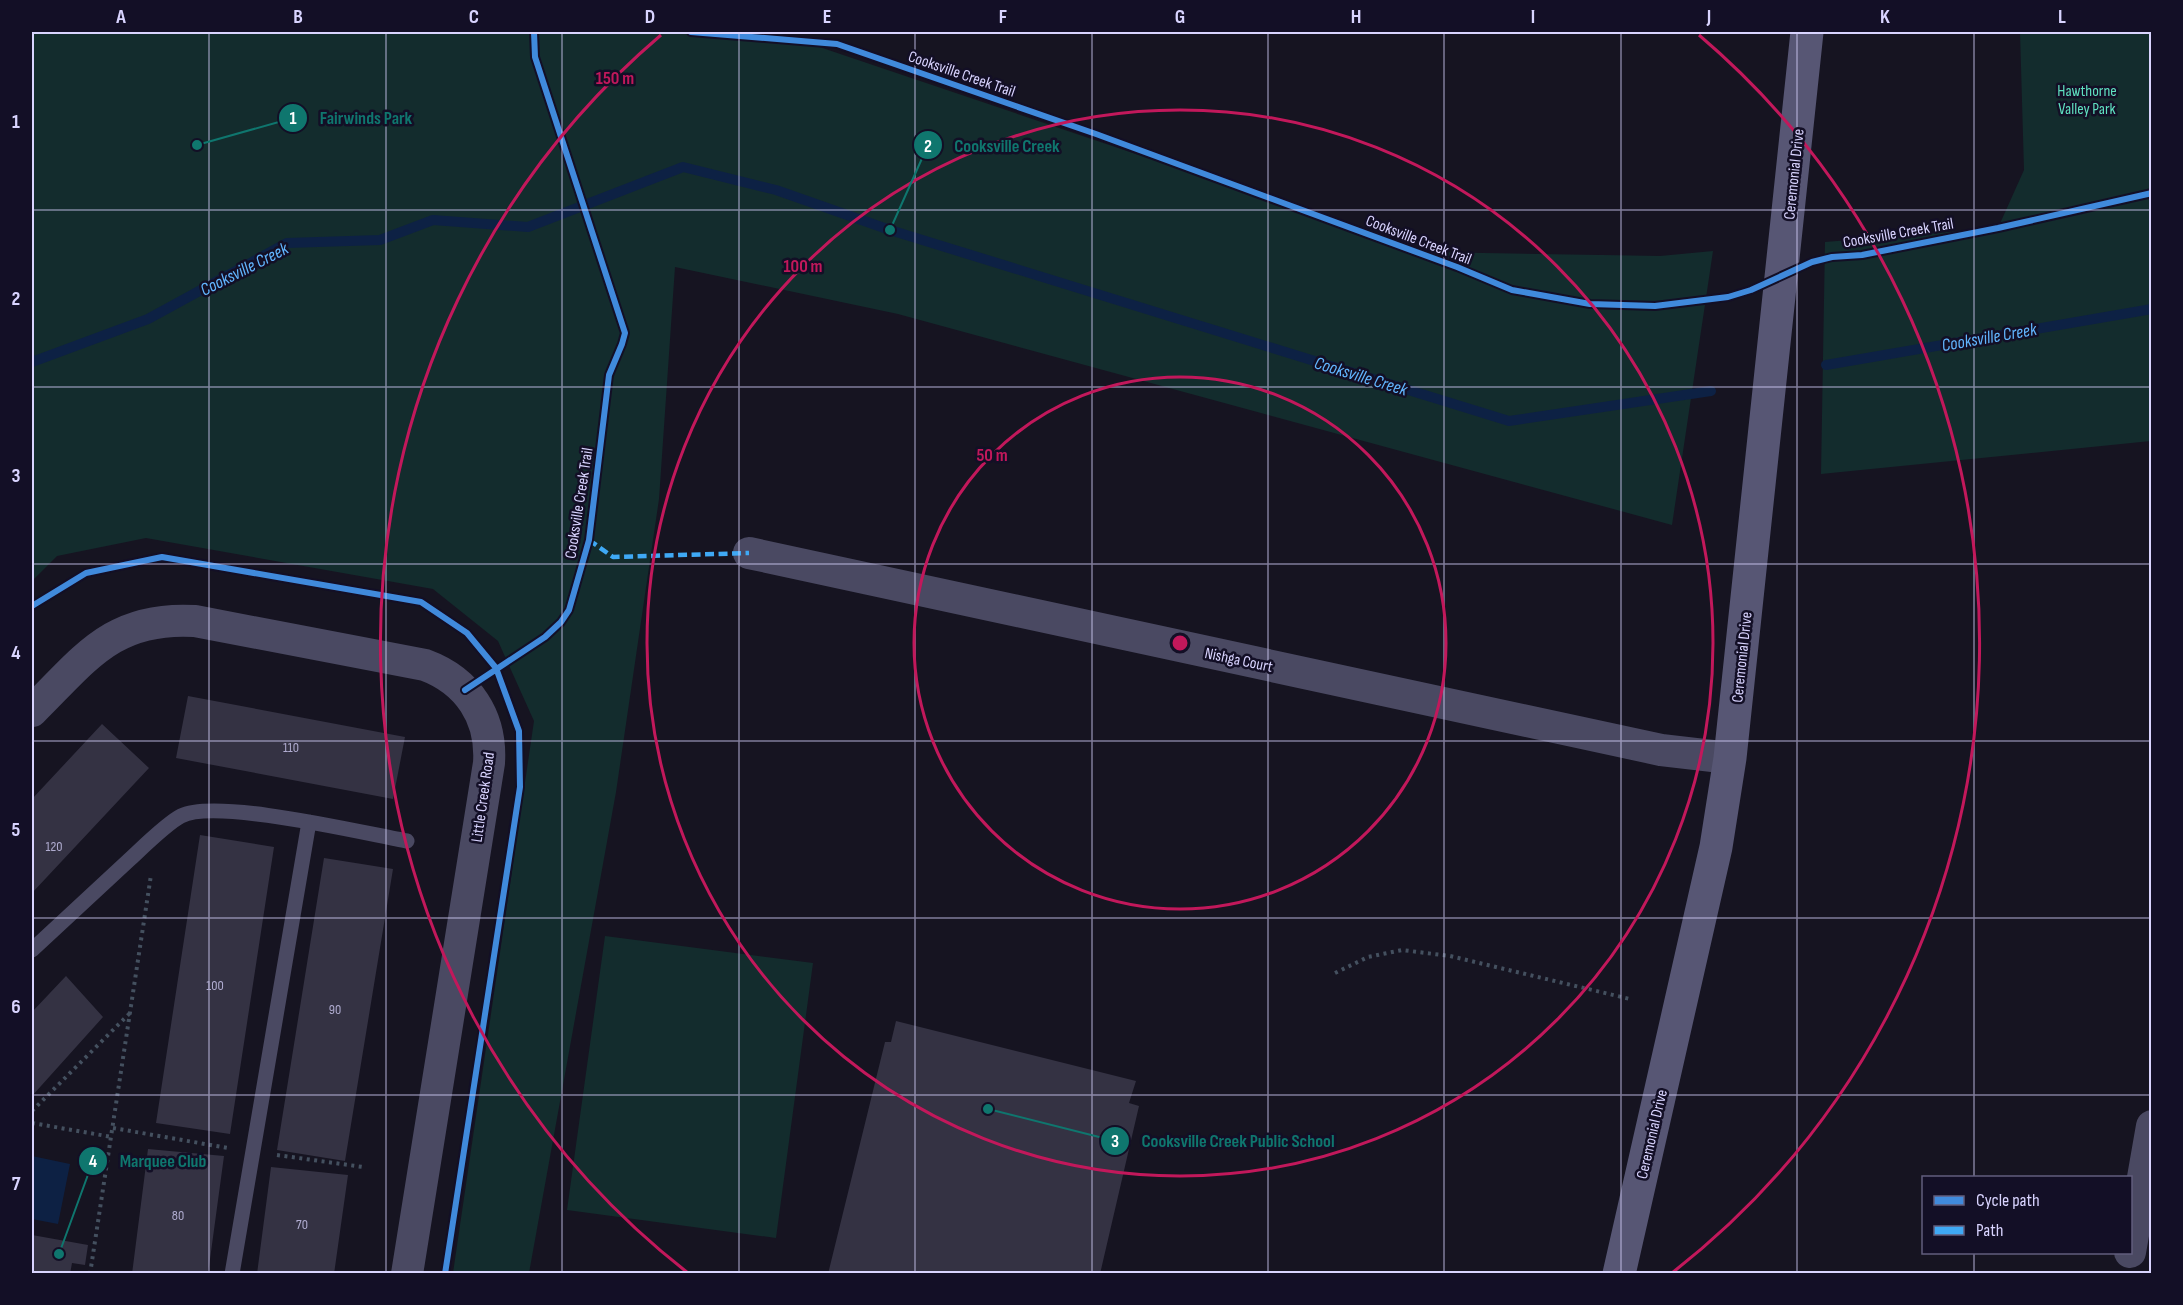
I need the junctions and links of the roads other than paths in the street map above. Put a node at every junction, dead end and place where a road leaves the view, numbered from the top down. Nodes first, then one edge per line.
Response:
1 (1807, 32) edge
2 (749, 553) dead end
3 (32, 711) edge
4 (1730, 758) junction
5 (309, 822) junction
6 (407, 841) dead end
7 (32, 950) edge
8 (2151, 1126) edge
9 (2132, 1240) edge
10 (2130, 1254) edge
11 (232, 1274) edge
12 (407, 1274) edge
13 (1619, 1274) edge
14 (2127, 1274) edge

1 - 4 street, Ceremonial Drive
2 - 4 street, Nishga Court
3 - 12 street, Little Creek Road
4 - 13 street, Ceremonial Drive
5 - 6 lane
5 - 7 lane
5 - 11 lane
8 - 9 street
10 - 14 street

